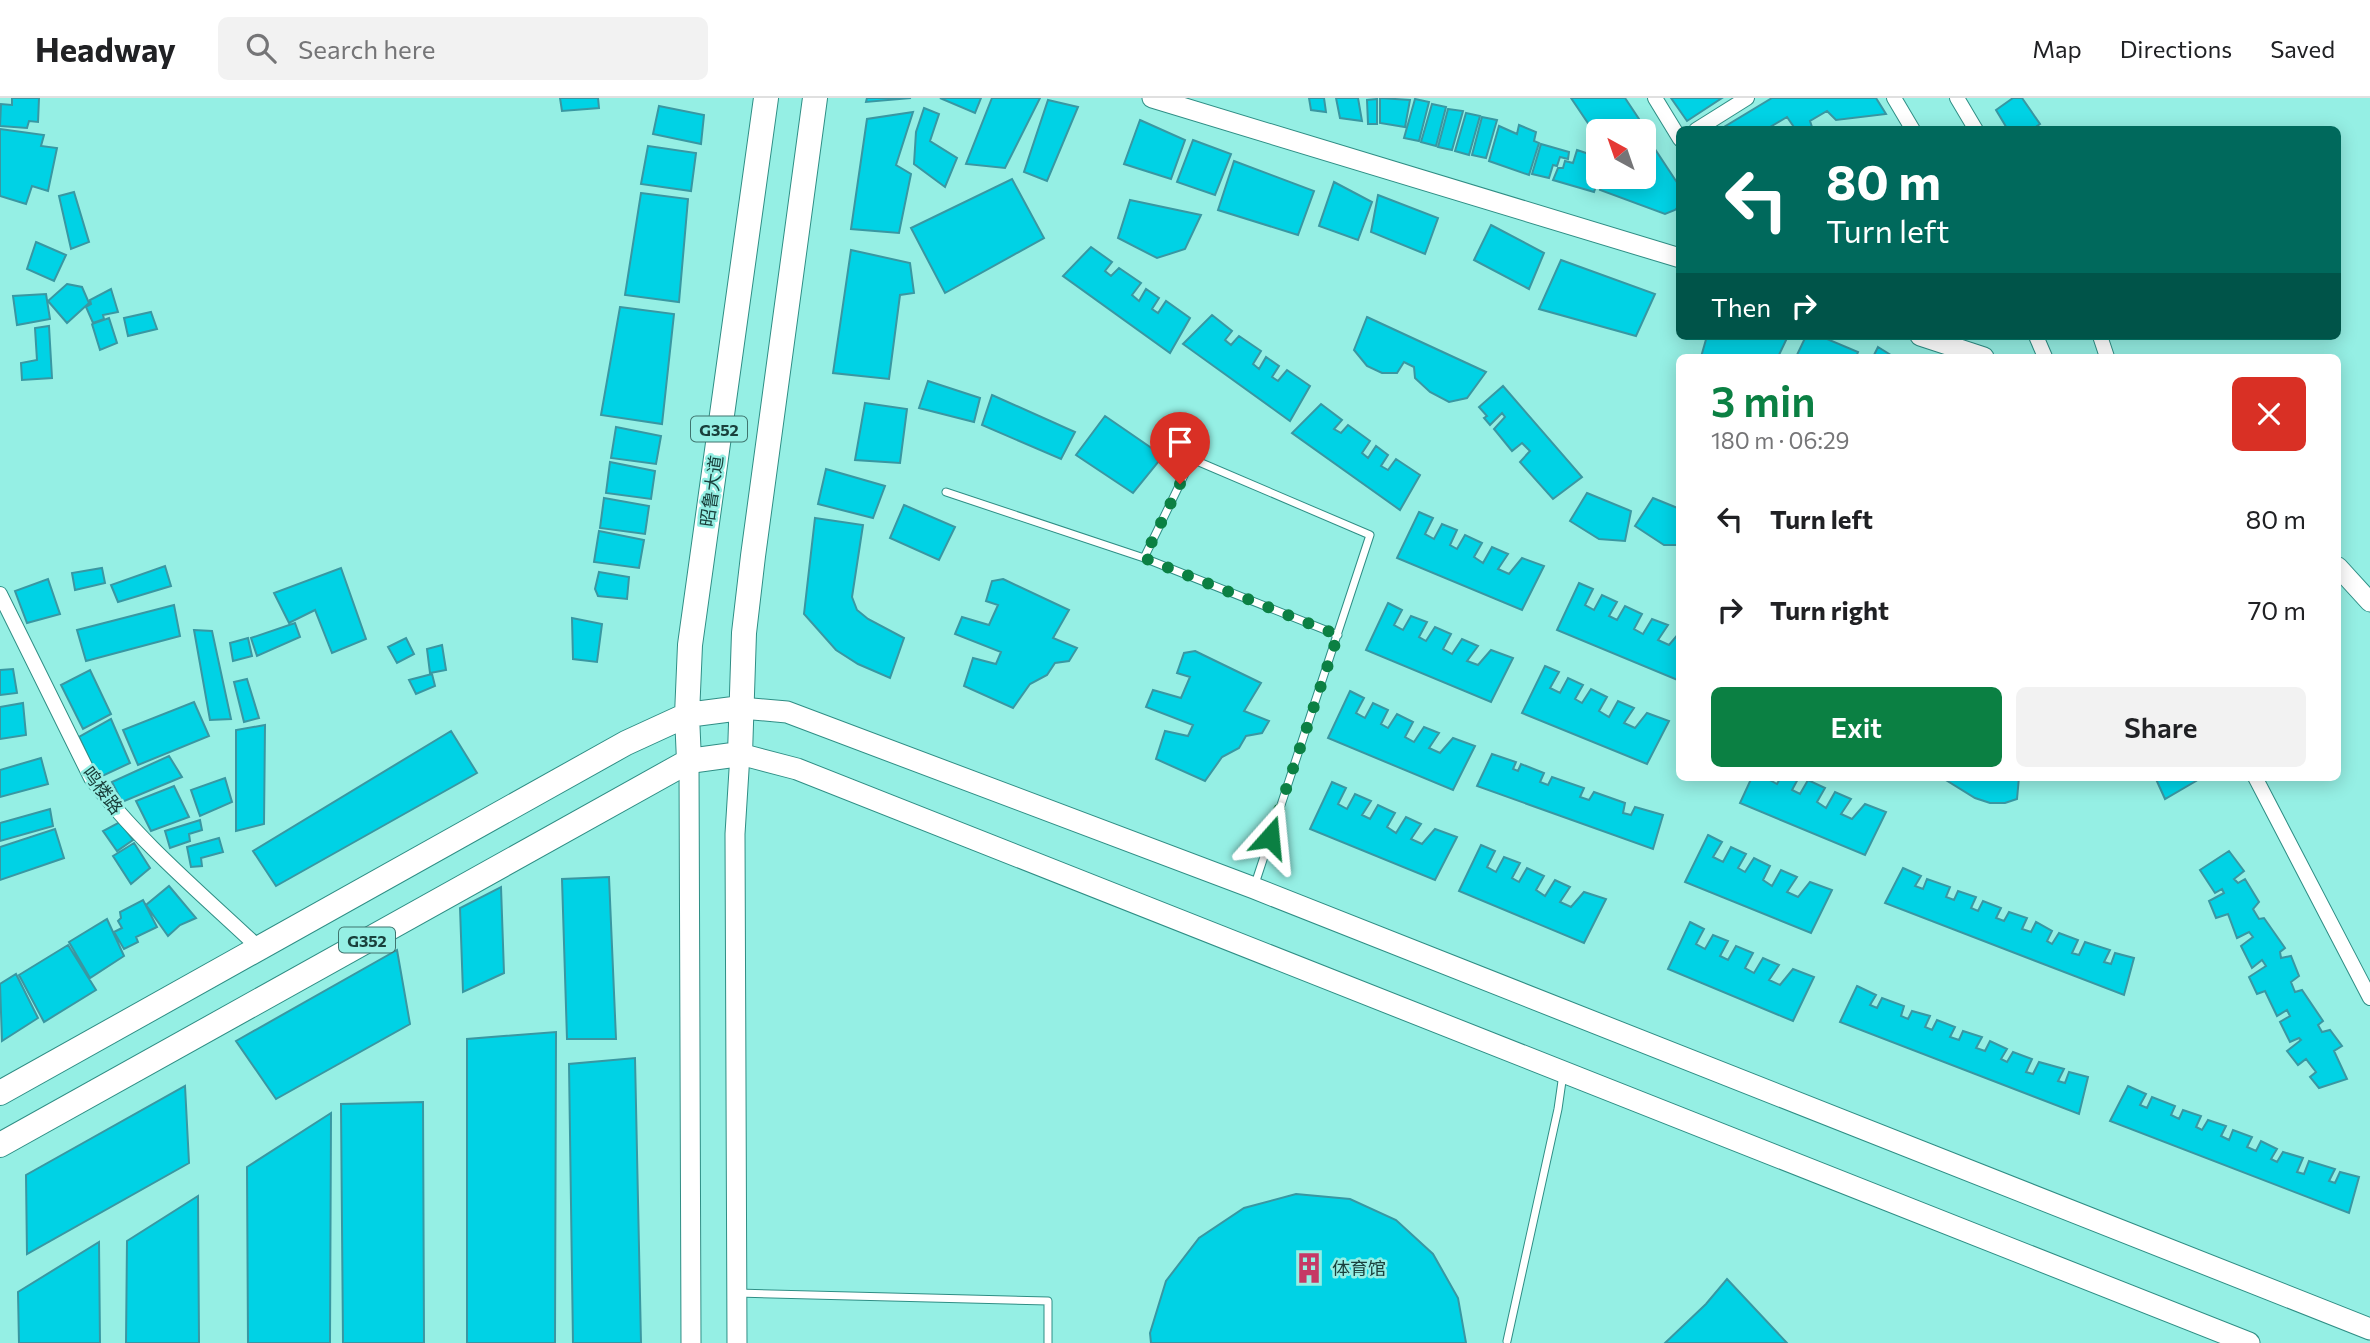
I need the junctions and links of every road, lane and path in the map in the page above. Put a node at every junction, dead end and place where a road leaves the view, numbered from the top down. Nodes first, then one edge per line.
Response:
1 (766, 98) edge
2 (815, 98) edge
3 (1152, 98) edge
4 (1655, 98) edge
5 (1747, 98) edge
6 (1894, 98) edge
7 (1957, 98) edge
8 (1702, 126) edge
9 (1911, 126) edge
10 (1974, 126) edge
11 (1676, 132) edge
12 (1676, 257) edge
13 (1932, 340) edge
14 (1975, 354) edge
15 (946, 492) dead end
16 (1144, 558) junction
17 (2341, 570) edge
18 (0, 594) edge
19 (2370, 602) edge
20 (1338, 635) junction
21 (741, 708) junction
22 (687, 715) junction
23 (740, 754) junction
24 (690, 761) junction
25 (2257, 781) edge
26 (1254, 888) junction
27 (259, 948) junction
28 (2370, 998) edge
29 (1563, 1072) junction
30 (0, 1093) edge
31 (0, 1145) edge
32 (737, 1293) junction
33 (2370, 1329) edge
34 (1507, 1341) dead end
35 (691, 1343) edge
36 (737, 1343) edge
37 (1048, 1343) edge
38 (2249, 1343) edge

1 - 22 highway, 昭鲁大道 / G352
2 - 21 highway, G352
3 - 12 street
4 - 11 street
5 - 8 street
6 - 9 street
7 - 10 street
13 - 14 street
15 - 16 lane
16 - 20 lane
16 - 20 lane
17 - 19 street
18 - 27 street, 鸣楼路
20 - 26 lane
21 - 22 highway, G352
21 - 23 highway, G352
21 - 26 main road
22 - 24 highway, 昭鲁大道 / G352
22 - 27 highway, G352
23 - 24 highway, G352
23 - 29 main road
23 - 32 street
24 - 31 highway, G352
24 - 35 street
25 - 28 street
26 - 33 main road
27 - 30 highway, G352
29 - 34 lane
29 - 38 main road
32 - 36 street
32 - 37 lane

